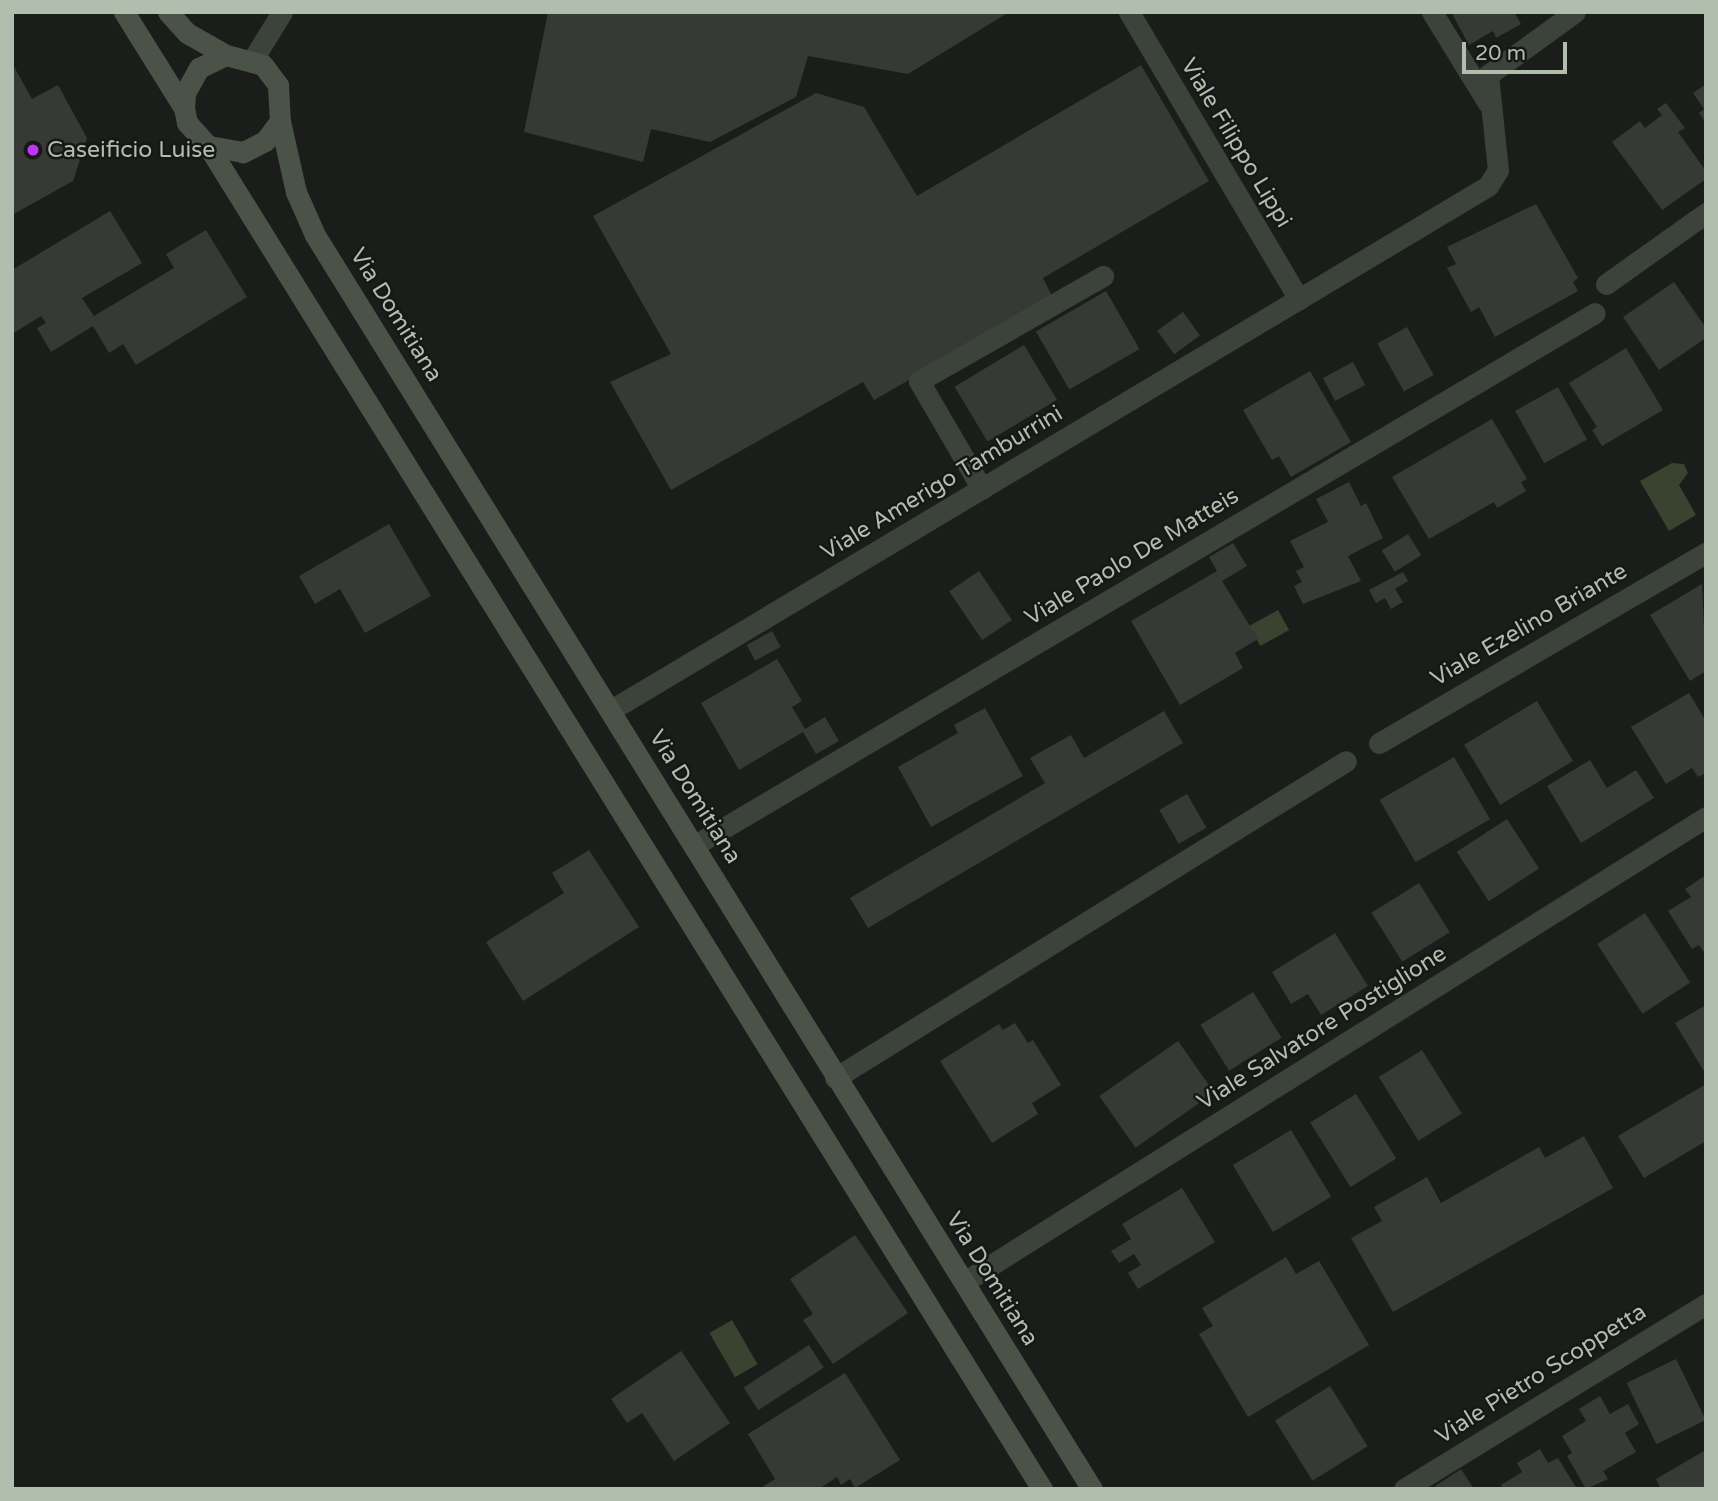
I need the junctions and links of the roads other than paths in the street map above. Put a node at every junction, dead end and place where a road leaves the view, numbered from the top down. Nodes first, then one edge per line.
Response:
1 (124, 12) edge
2 (168, 12) edge
3 (282, 12) edge
4 (1129, 12) edge
5 (1432, 12) edge
6 (1575, 12) edge
7 (226, 55) junction
8 (253, 59) junction
9 (1490, 106) junction
10 (184, 108) junction
11 (280, 121) junction
12 (208, 146) junction
13 (1706, 213) edge
14 (1103, 276) dead end
15 (1606, 284) dead end
16 (1299, 300) junction
17 (1595, 313) dead end
18 (982, 489) junction
19 (1706, 553) edge
20 (611, 710) junction
21 (1379, 743) dead end
22 (1346, 761) dead end
23 (1706, 817) edge
24 (695, 845) junction
25 (835, 1078) junction
26 (964, 1282) junction
27 (1706, 1304) edge
28 (1042, 1489) edge
29 (1091, 1489) edge
30 (1404, 1489) edge

1 - 10 main road
2 - 7 main road
3 - 8 street
4 - 16 street, Viale Filippo Lippi
5 - 9 street
6 - 9 street
7 - 8 main road
7 - 10 main road
8 - 11 main road
9 - 16 street, Viale Amerigo Tamburrini
10 - 12 main road
11 - 12 main road
11 - 20 main road, Via Domitiana
12 - 28 main road
13 - 15 street
14 - 18 street
16 - 18 street, Viale Amerigo Tamburrini
17 - 24 street, Viale Paolo De Matteis
18 - 20 street, Viale Amerigo Tamburrini
19 - 21 street, Viale Ezelino Briante
20 - 24 main road, Via Domitiana
22 - 25 street
23 - 26 street, Viale Salvatore Postiglione
24 - 25 main road, Via Domitiana
25 - 26 main road, Via Domitiana
26 - 29 main road, Via Domitiana
27 - 30 street, Viale Pietro Scoppetta

